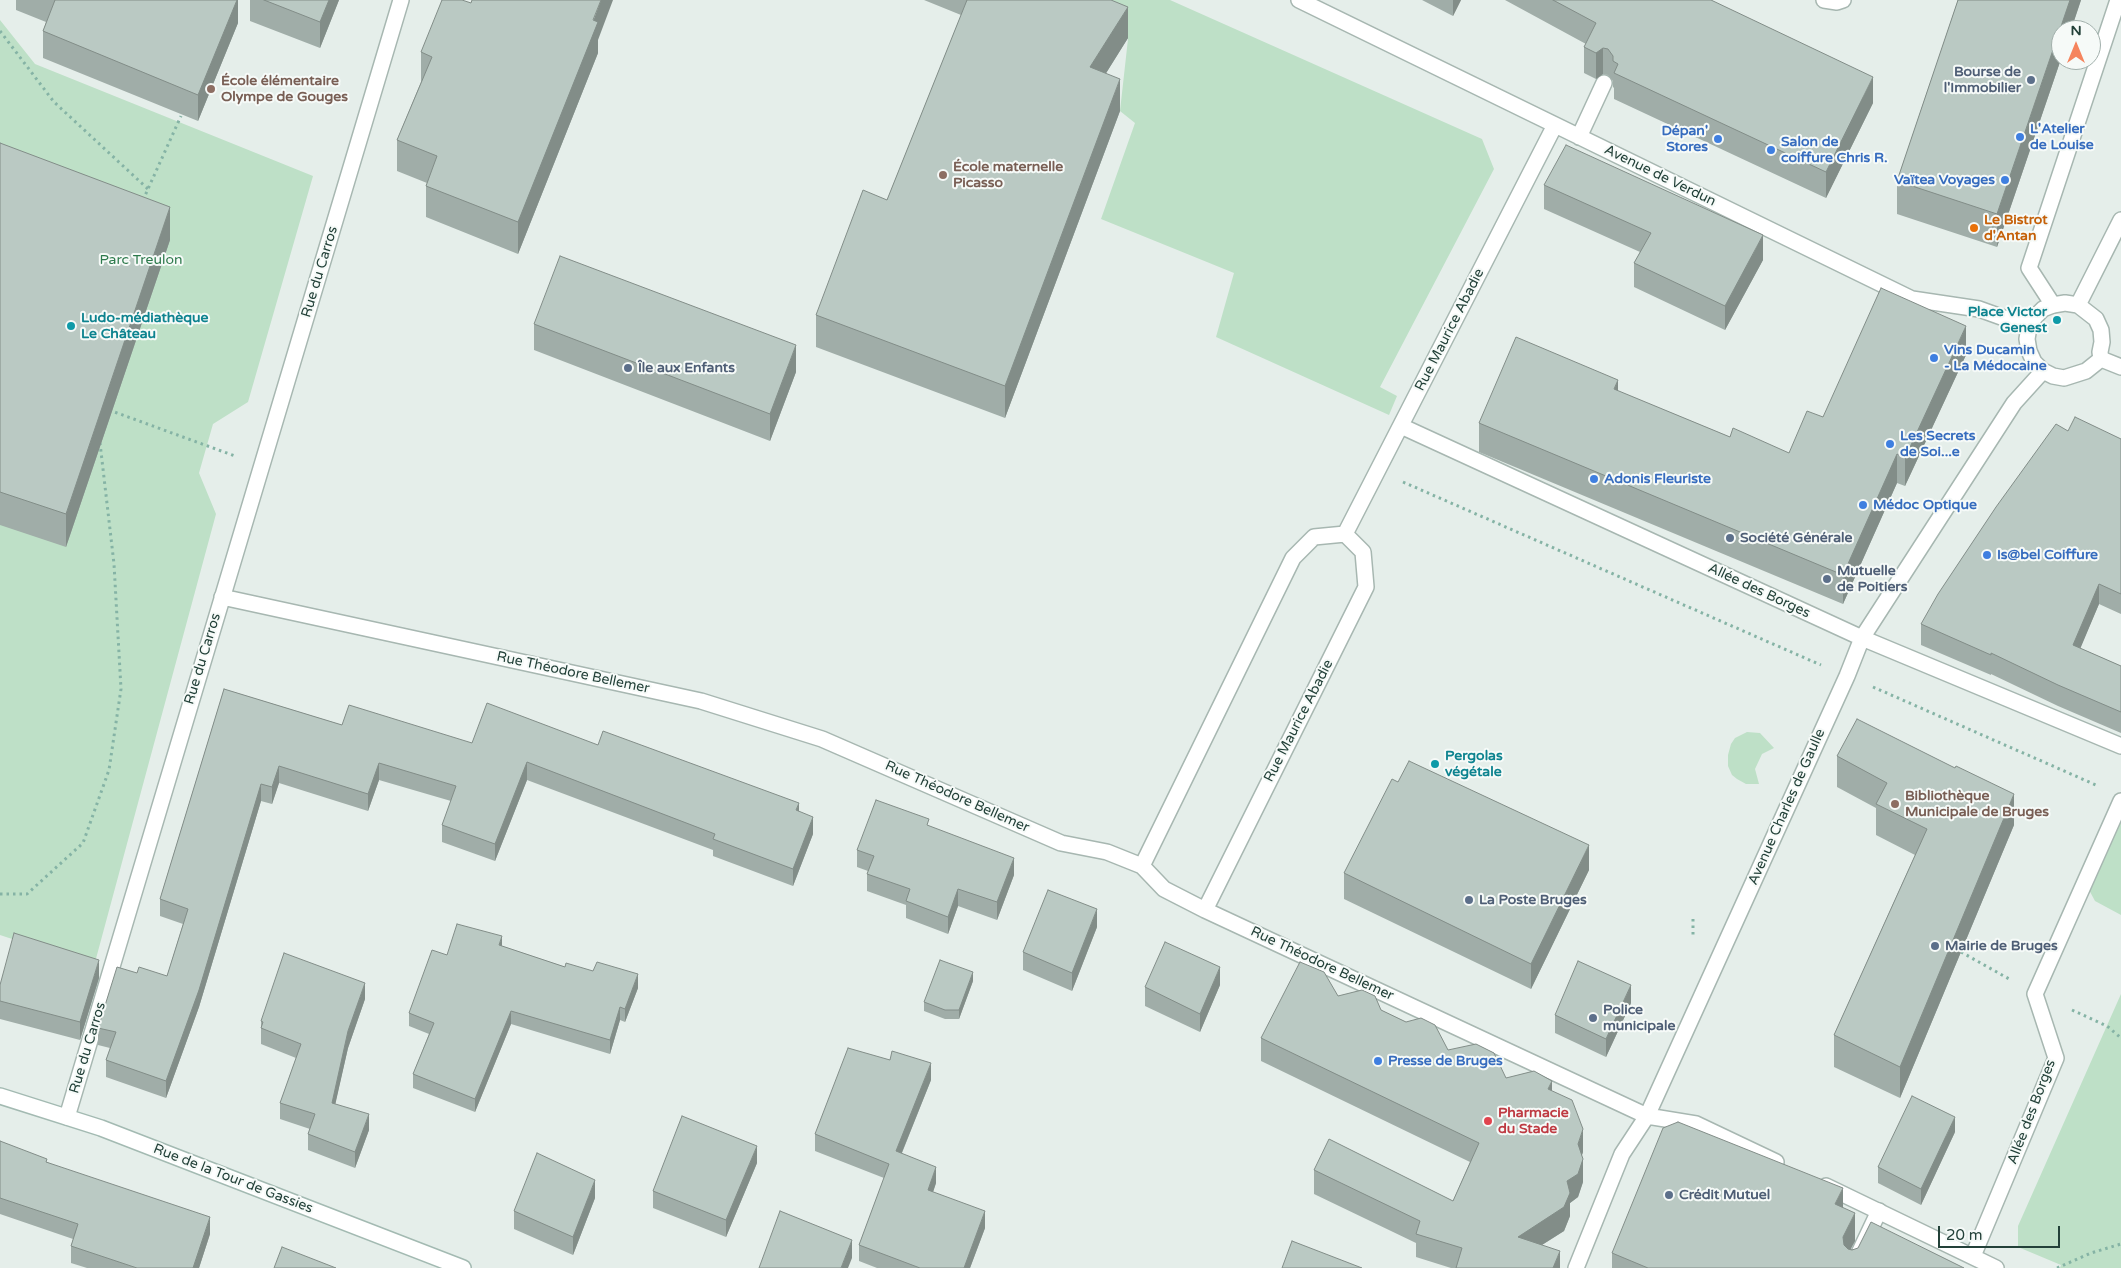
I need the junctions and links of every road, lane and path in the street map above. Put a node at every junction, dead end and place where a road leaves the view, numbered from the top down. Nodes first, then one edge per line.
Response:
1 (401, 0) edge
2 (1299, 0) edge
3 (1824, 0) edge
4 (1843, 0) edge
5 (2118, 0) edge
6 (0, 31) edge
7 (1604, 83) dead end
8 (181, 116) edge
9 (1555, 125) junction
10 (1578, 137) junction
11 (148, 189) junction
12 (142, 204) edge
13 (2121, 220) edge
14 (2053, 305) junction
15 (2078, 305) junction
16 (2030, 326) junction
17 (2101, 359) junction
18 (2121, 367) edge
19 (2043, 371) junction
20 (104, 408) edge
21 (1401, 426) junction
22 (100, 437) edge
23 (262, 465) junction
24 (1378, 471) junction
25 (1345, 534) junction
26 (222, 597) junction
27 (1862, 638) junction
28 (1847, 676) junction
29 (2121, 746) edge
30 (2103, 788) dead end
31 (2121, 801) edge
32 (1142, 866) junction
33 (0, 894) edge
34 (1205, 910) junction
35 (0, 1096) edge
36 (1646, 1116) junction
37 (68, 1117) junction
38 (1792, 1170) edge
39 (1809, 1178) edge
40 (1878, 1211) junction
41 (2121, 1244) edge
42 (1973, 1256) junction
43 (463, 1268) edge
44 (1576, 1268) edge
45 (1852, 1268) edge
46 (1996, 1268) edge
47 (2057, 1268) edge

1 - 23 street, Rue du Carros
2 - 9 street, Avenue de Verdun
3 - 4 street
5 - 14 street
6 - 11 path
7 - 10 street
8 - 11 path
9 - 10 street, Avenue de Verdun
9 - 21 street, Rue Maurice Abadie
10 - 16 street, Avenue de Verdun
11 - 12 path
13 - 15 street
14 - 15 street
14 - 16 street
15 - 17 street
16 - 19 street
17 - 18 street
17 - 19 street
19 - 27 street, Avenue Charles de Gaulle
20 - 23 path
21 - 24 street, Rue Maurice Abadie
21 - 27 street, Allée des Borges
22 - 33 path
23 - 26 street, Rue du Carros
24 - 25 street, Rue Maurice Abadie
24 - 28 path
25 - 32 street
25 - 34 street, Rue Maurice Abadie
26 - 32 street, Rue Théodore Bellemer
26 - 37 street, Rue du Carros
27 - 28 street, Avenue Charles de Gaulle
27 - 29 street, Allée des Borges
28 - 30 path
28 - 36 street, Avenue Charles de Gaulle
31 - 42 street, Allée des Borges
32 - 34 street, Rue Théodore Bellemer
34 - 36 street, Rue Théodore Bellemer
35 - 37 street, Rue de la Tour de Gassies
36 - 38 street, Rue Théodore Bellemer
36 - 44 street, Avenue Charles de Gaulle
37 - 43 street, Rue de la Tour de Gassies
39 - 40 street
40 - 42 street
40 - 45 street
41 - 47 path
42 - 46 street

